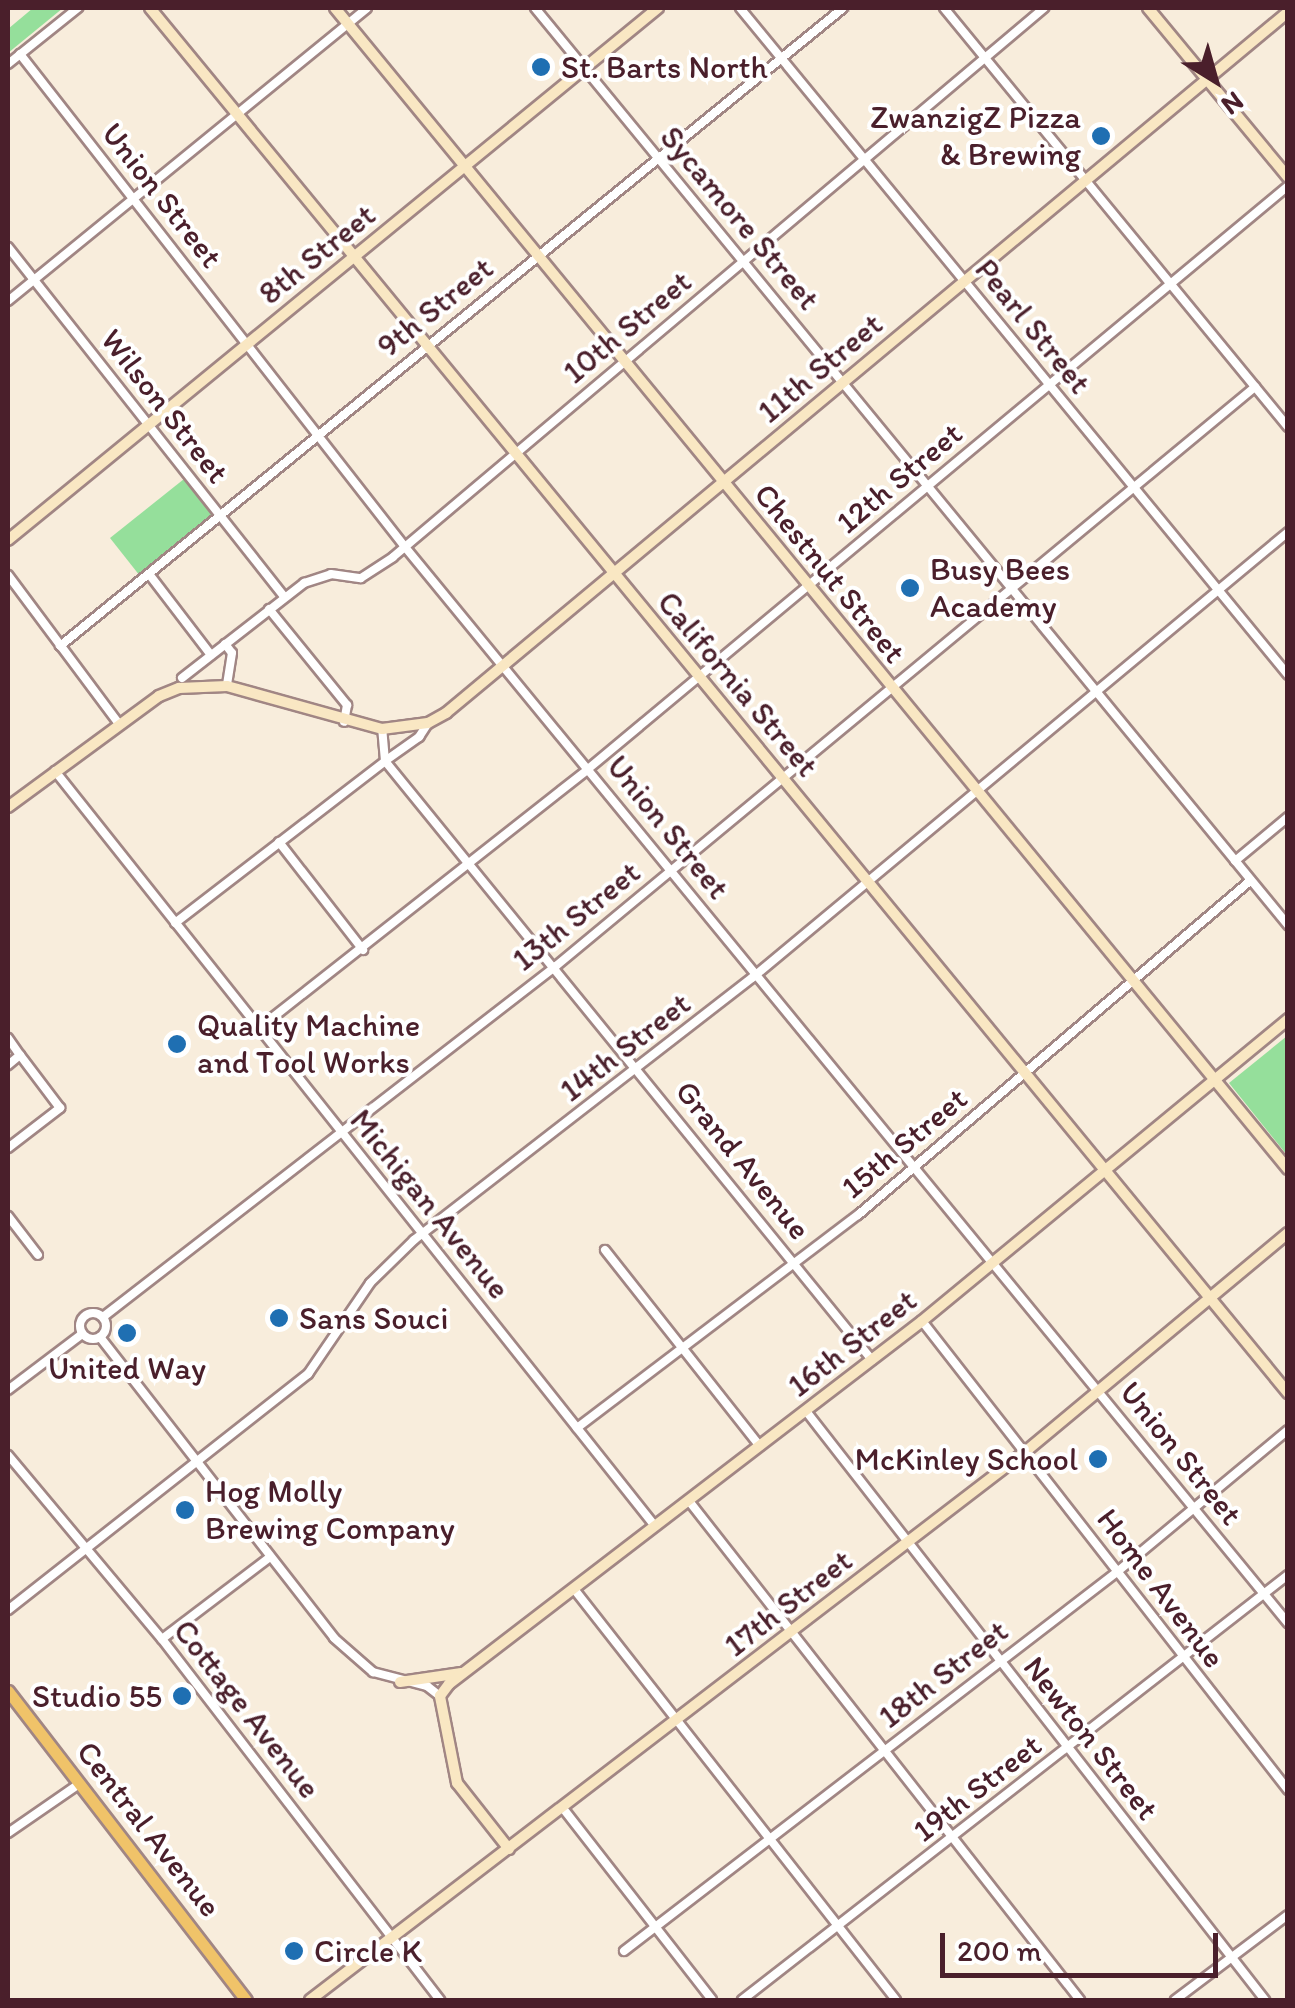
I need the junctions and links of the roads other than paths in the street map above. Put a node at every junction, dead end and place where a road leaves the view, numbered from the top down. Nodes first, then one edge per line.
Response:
1 (78, 8) edge
2 (150, 8) edge
3 (335, 8) edge
4 (367, 8) edge
5 (535, 8) edge
6 (658, 8) edge
7 (740, 8) edge
8 (843, 8) edge
9 (944, 8) edge
10 (1044, 8) edge
11 (1148, 8) edge
12 (1288, 12) edge
13 (348, 23) junction
14 (20, 54) junction
15 (986, 57) junction
16 (781, 58) junction
17 (8, 64) edge
18 (584, 68) junction
19 (1206, 78) junction
20 (236, 114) junction
21 (658, 158) junction
22 (865, 160) junction
23 (464, 166) junction
24 (1288, 176) edge
25 (1085, 179) junction
26 (1288, 186) edge
27 (133, 198) junction
28 (8, 246) edge
29 (538, 256) junction
30 (353, 257) junction
31 (744, 261) junction
32 (33, 280) junction
33 (964, 280) junction
34 (1171, 284) junction
35 (8, 300) edge
36 (248, 344) junction
37 (428, 346) junction
38 (625, 361) junction
39 (842, 382) junction
40 (1049, 385) junction
41 (1255, 386) junction
42 (148, 425) junction
43 (1288, 427) edge
44 (318, 436) junction
45 (517, 452) junction
46 (723, 481) junction
47 (928, 486) junction
48 (1133, 486) junction
49 (220, 516) junction
50 (1288, 532) edge
51 (8, 540) edge
52 (405, 547) junction
53 (614, 572) junction
54 (149, 574) junction
55 (8, 575) edge
56 (809, 586) junction
57 (1011, 588) junction
58 (1218, 590) junction
59 (284, 597) junction
60 (269, 608) junction
61 (225, 644) junction
62 (60, 646) junction
63 (212, 655) junction
64 (503, 665) junction
65 (1288, 675) edge
66 (700, 676) junction
67 (181, 683) junction
68 (227, 686) junction
69 (893, 688) junction
70 (1096, 691) junction
71 (344, 722) junction
72 (428, 723) junction
73 (119, 724) junction
74 (382, 729) junction
75 (385, 760) junction
76 (588, 769) junction
77 (55, 771) junction
78 (784, 778) junction
79 (8, 790) edge
80 (977, 791) junction
81 (12, 804) edge
82 (1288, 817) edge
83 (280, 842) junction
84 (1235, 861) junction
85 (473, 862) junction
86 (671, 871) junction
87 (1251, 880) junction
88 (868, 881) junction
89 (175, 923) junction
90 (1288, 925) edge
91 (363, 950) junction
92 (556, 966) junction
93 (757, 974) junction
94 (1133, 981) junction
95 (1288, 1019) edge
96 (258, 1029) junction
97 (8, 1038) edge
98 (20, 1055) junction
99 (8, 1065) edge
100 (638, 1069) junction
101 (1026, 1073) junction
102 (1213, 1080) junction
103 (341, 1132) junction
104 (8, 1148) edge
105 (915, 1168) junction
106 (1288, 1169) edge
107 (1104, 1170) junction
108 (8, 1218) edge
109 (1288, 1234) edge
110 (422, 1235) junction
111 (605, 1250) dead end
112 (38, 1255) dead end
113 (796, 1262) junction
114 (993, 1262) junction
115 (1210, 1298) junction
116 (102, 1317) junction
117 (922, 1321) junction
118 (82, 1334) junction
119 (100, 1337) junction
120 (683, 1348) junction
121 (872, 1360) junction
122 (8, 1390) edge
123 (1098, 1391) junction
124 (1288, 1393) edge
125 (806, 1411) junction
126 (577, 1428) junction
127 (1288, 1430) edge
128 (760, 1446) junction
129 (1025, 1452) junction
130 (8, 1455) edge
131 (197, 1464) junction
132 (689, 1500) junction
133 (1193, 1508) junction
134 (655, 1526) junction
135 (907, 1543) junction
136 (83, 1552) junction
137 (270, 1557) junction
138 (1117, 1572) junction
139 (1288, 1575) edge
140 (574, 1589) junction
141 (1264, 1594) junction
142 (8, 1610) edge
143 (1288, 1623) edge
144 (792, 1632) junction
145 (162, 1639) junction
146 (1184, 1660) junction
147 (999, 1662) junction
148 (466, 1671) junction
149 (400, 1682) junction
150 (8, 1691) edge
151 (440, 1696) junction
152 (677, 1720) junction
153 (1068, 1748) junction
154 (884, 1750) junction
155 (79, 1784) junction
156 (1288, 1790) edge
157 (562, 1808) junction
158 (8, 1833) edge
159 (953, 1838) junction
160 (770, 1839) junction
161 (508, 1849) junction
162 (1288, 1915) edge
163 (838, 1927) junction
164 (655, 1928) junction
165 (393, 1938) junction
166 (624, 1951) dead end
167 (1231, 1958) junction
168 (246, 2000) edge
169 (310, 2000) edge
170 (440, 2000) edge
171 (712, 2000) edge
172 (742, 2000) edge
173 (896, 2000) edge
174 (1080, 2000) edge
175 (1175, 2000) edge
176 (1265, 2000) edge

1 - 14 street
2 - 20 street, California Street
3 - 13 street, Chestnut Street
4 - 13 street
5 - 18 street, Sycamore Street
6 - 18 street, 8th Street
7 - 16 street, Pearl Street
8 - 16 street, 9th Street
9 - 15 street
10 - 15 street, 10th Street
11 - 19 street
12 - 19 street, 11th Street
13 - 20 street
13 - 23 street, Chestnut Street
14 - 17 street
14 - 27 street, Union Street
15 - 22 street, 10th Street
15 - 25 street
16 - 21 street, 9th Street
16 - 22 street, Pearl Street
18 - 21 street, Sycamore Street
18 - 23 street, 8th Street
19 - 24 street
19 - 25 street, 11th Street
20 - 27 street
20 - 30 street, California Street
21 - 29 street, 9th Street
21 - 31 street, Sycamore Street
22 - 31 street, 10th Street
22 - 33 street, Pearl Street
23 - 29 street, Chestnut Street
23 - 30 street, 8th Street
25 - 33 street, 11th Street
25 - 34 street
26 - 34 street, 12th Street
27 - 32 street
27 - 36 street, Union Street
28 - 32 street, Wilson Street
29 - 37 street, 9th Street
29 - 38 street, Chestnut Street
30 - 36 street, 8th Street
30 - 37 street, California Street
31 - 38 street, 10th Street
31 - 39 street, Sycamore Street
32 - 35 street
32 - 42 street, Wilson Street
33 - 39 street, 11th Street
33 - 40 street, Pearl Street
34 - 40 street, 12th Street
34 - 41 street
36 - 42 street, 8th Street
36 - 44 street, Union Street
37 - 44 street, 9th Street
37 - 45 street, California Street
38 - 45 street, 10th Street
38 - 46 street, Chestnut Street
39 - 46 street, 11th Street
39 - 47 street, Sycamore Street
40 - 47 street, 12th Street
40 - 48 street, Pearl Street
41 - 43 street
41 - 48 street, 13th Street
42 - 49 street, Wilson Street
42 - 51 street, 8th Street
44 - 49 street, 9th Street
44 - 52 street, Union Street
45 - 52 street, 10th Street
45 - 53 street, California Street
46 - 53 street, 11th Street
46 - 56 street, Chestnut Street
47 - 56 street, 12th Street
47 - 57 street, Sycamore Street
48 - 57 street, 13th Street
48 - 58 street, Pearl Street
49 - 54 street, 9th Street
49 - 59 street, Wilson Street
50 - 58 street, 14th Street
52 - 59 street, 10th Street
52 - 64 street, Union Street
53 - 64 street, 11th Street
53 - 66 street, California Street
54 - 62 street, 9th Street
54 - 63 street
55 - 62 street
56 - 66 street, 12th Street
56 - 69 street, Chestnut Street
57 - 69 street, 13th Street
57 - 70 street, Sycamore Street
58 - 65 street, Pearl Street
58 - 70 street, 14th Street
59 - 60 street, 10th Street
60 - 61 street, 10th Street
60 - 71 street
61 - 63 street, 10th Street
61 - 68 street
62 - 73 street
63 - 67 street, 10th Street
64 - 72 street, 11th Street
64 - 76 street, Union Street
66 - 76 street, 12th Street
66 - 78 street, California Street
67 - 68 street
67 - 73 street, 10th Street
68 - 71 street
69 - 78 street, 13th Street
69 - 80 street, Chestnut Street
70 - 80 street, 14th Street
70 - 84 street, Sycamore Street
71 - 74 street
72 - 74 street
72 - 75 street, 11th Street
73 - 77 street, 10th Street
74 - 75 street
75 - 83 street, 11th Street
75 - 85 street, Grand Avenue
76 - 85 street, 12th Street
76 - 86 street, Union Street
77 - 81 street, 10th Street
77 - 89 street, Michigan Avenue
78 - 86 street, 13th Street
78 - 88 street, California Street
79 - 81 street
80 - 88 street, 14th Street
80 - 94 street, Chestnut Street
82 - 84 street
83 - 89 street, 11th Street
83 - 91 street
84 - 87 street, Sycamore Street
85 - 91 street, 12th Street
85 - 92 street, Grand Avenue
86 - 92 street, 13th Street
86 - 93 street, Union Street
87 - 90 street, Sycamore Street
87 - 94 street, 15th Street
88 - 93 street, 14th Street
88 - 101 street, California Street
89 - 96 street, Michigan Avenue
91 - 96 street, 12th Street
92 - 100 street, Grand Avenue
92 - 103 street, 13th Street
93 - 100 street, 14th Street
93 - 105 street, Union Street
94 - 101 street, 15th Street
94 - 102 street, Chestnut Street
95 - 102 street, 16th Street
96 - 103 street, Michigan Avenue
97 - 98 street
98 - 99 street
98 - 104 street
100 - 110 street, 14th Street
100 - 113 street, Grand Avenue
101 - 105 street, 15th Street
101 - 107 street, California Street
102 - 106 street, Chestnut Street
102 - 107 street, 16th Street
103 - 110 street, Michigan Avenue
103 - 116 street, 13th Street
105 - 113 street, 15th Street
105 - 114 street, Union Street
107 - 114 street, 16th Street
107 - 115 street, California Street
108 - 112 street
109 - 115 street, 17th Street
110 - 126 street, Michigan Avenue
110 - 131 street, 14th Street
111 - 120 street
113 - 120 street, 15th Street
113 - 121 street, Grand Avenue
114 - 117 street, 16th Street
114 - 123 street, Union Street
115 - 123 street, 17th Street
115 - 124 street, California Street
116 - 118 street, 13th Street
116 - 119 street
117 - 121 street, 16th Street
117 - 129 street, Home Avenue
118 - 119 street
118 - 122 street
119 - 131 street
120 - 126 street, 15th Street
120 - 128 street
121 - 125 street, 16th Street
123 - 129 street, 17th Street
123 - 133 street, Union Street
125 - 128 street, 16th Street
125 - 135 street, Newton Street
126 - 134 street, Michigan Avenue
127 - 133 street, 18th Street
128 - 132 street, 16th Street
129 - 135 street, 17th Street
129 - 138 street, Home Avenue
130 - 136 street, Cottage Avenue
131 - 136 street, 14th Street
131 - 137 street
132 - 134 street, 16th Street
132 - 144 street
133 - 138 street, 18th Street
133 - 141 street, Union Street
134 - 140 street, 16th Street
135 - 144 street, 17th Street
135 - 147 street, Newton Street
136 - 142 street, 14th Street
136 - 145 street, Cottage Avenue
137 - 145 street
137 - 149 street
138 - 146 street, Home Avenue
138 - 147 street, 18th Street
139 - 141 street, 19th Street
140 - 148 street, 16th Street
140 - 152 street
141 - 143 street, Union Street
141 - 146 street, 19th Street
144 - 152 street, 17th Street
144 - 154 street
145 - 165 street, Cottage Avenue
146 - 153 street, 19th Street
146 - 156 street, Home Avenue
147 - 153 street, Newton Street
147 - 154 street, 18th Street
148 - 149 street
148 - 151 street, 16th Street
149 - 151 street
150 - 155 main road, Central Avenue
151 - 161 street
152 - 157 street, 17th Street
152 - 160 street
153 - 159 street, 19th Street
153 - 167 street, Newton Street
154 - 159 street
154 - 160 street, 18th Street
155 - 158 street
155 - 168 main road, Central Avenue
157 - 161 street, 17th Street
157 - 164 street
159 - 163 street, 19th Street
159 - 174 street
160 - 163 street
160 - 164 street, 18th Street
161 - 165 street, 17th Street
162 - 167 street
163 - 172 street, 19th Street
163 - 173 street
164 - 166 street, 18th Street
164 - 171 street
165 - 169 street, 17th Street
165 - 170 street, Cottage Avenue
167 - 175 street
167 - 176 street, Newton Street

